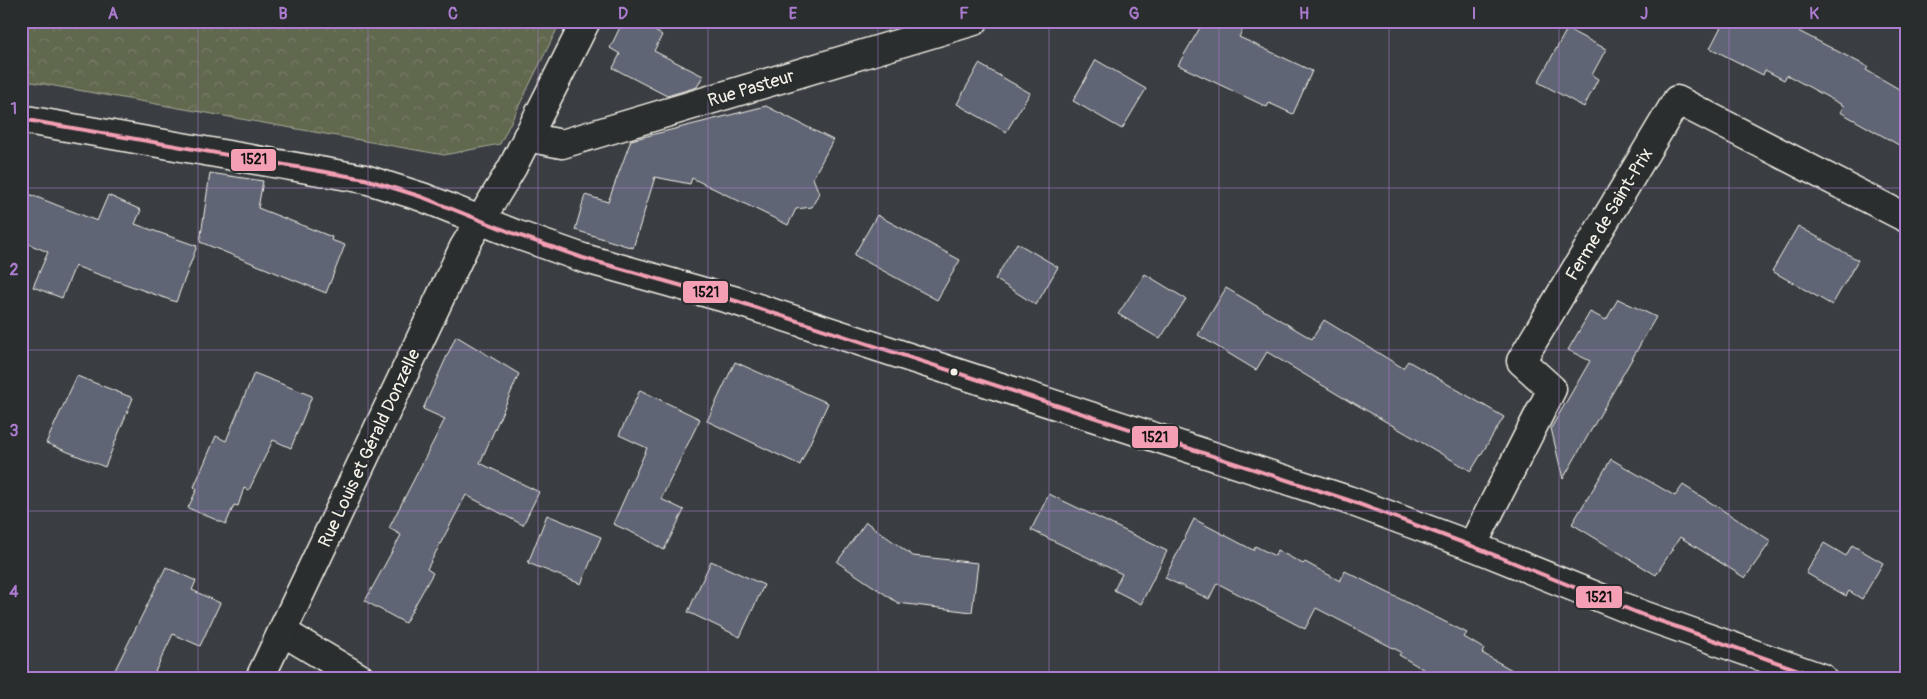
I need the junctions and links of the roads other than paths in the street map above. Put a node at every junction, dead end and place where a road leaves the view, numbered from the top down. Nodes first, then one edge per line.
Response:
1 (586, 21) edge
2 (974, 21) edge
3 (21, 119) edge
4 (528, 137) junction
5 (1906, 218) edge
6 (480, 219) junction
7 (1472, 546) junction
8 (283, 632) junction
9 (260, 678) edge
10 (360, 678) edge
11 (1822, 678) edge

1 - 4 street, Rue Louis et Gérald Donzelle
2 - 4 street, Rue Pasteur
3 - 6 street
4 - 6 street, Rue Louis et Gérald Donzelle
5 - 7 street, Ferme de Saint-Prix
6 - 7 street
6 - 8 street, Rue Louis et Gérald Donzelle
7 - 11 street
8 - 9 street, Rue Louis et Gérald Donzelle
8 - 10 street

